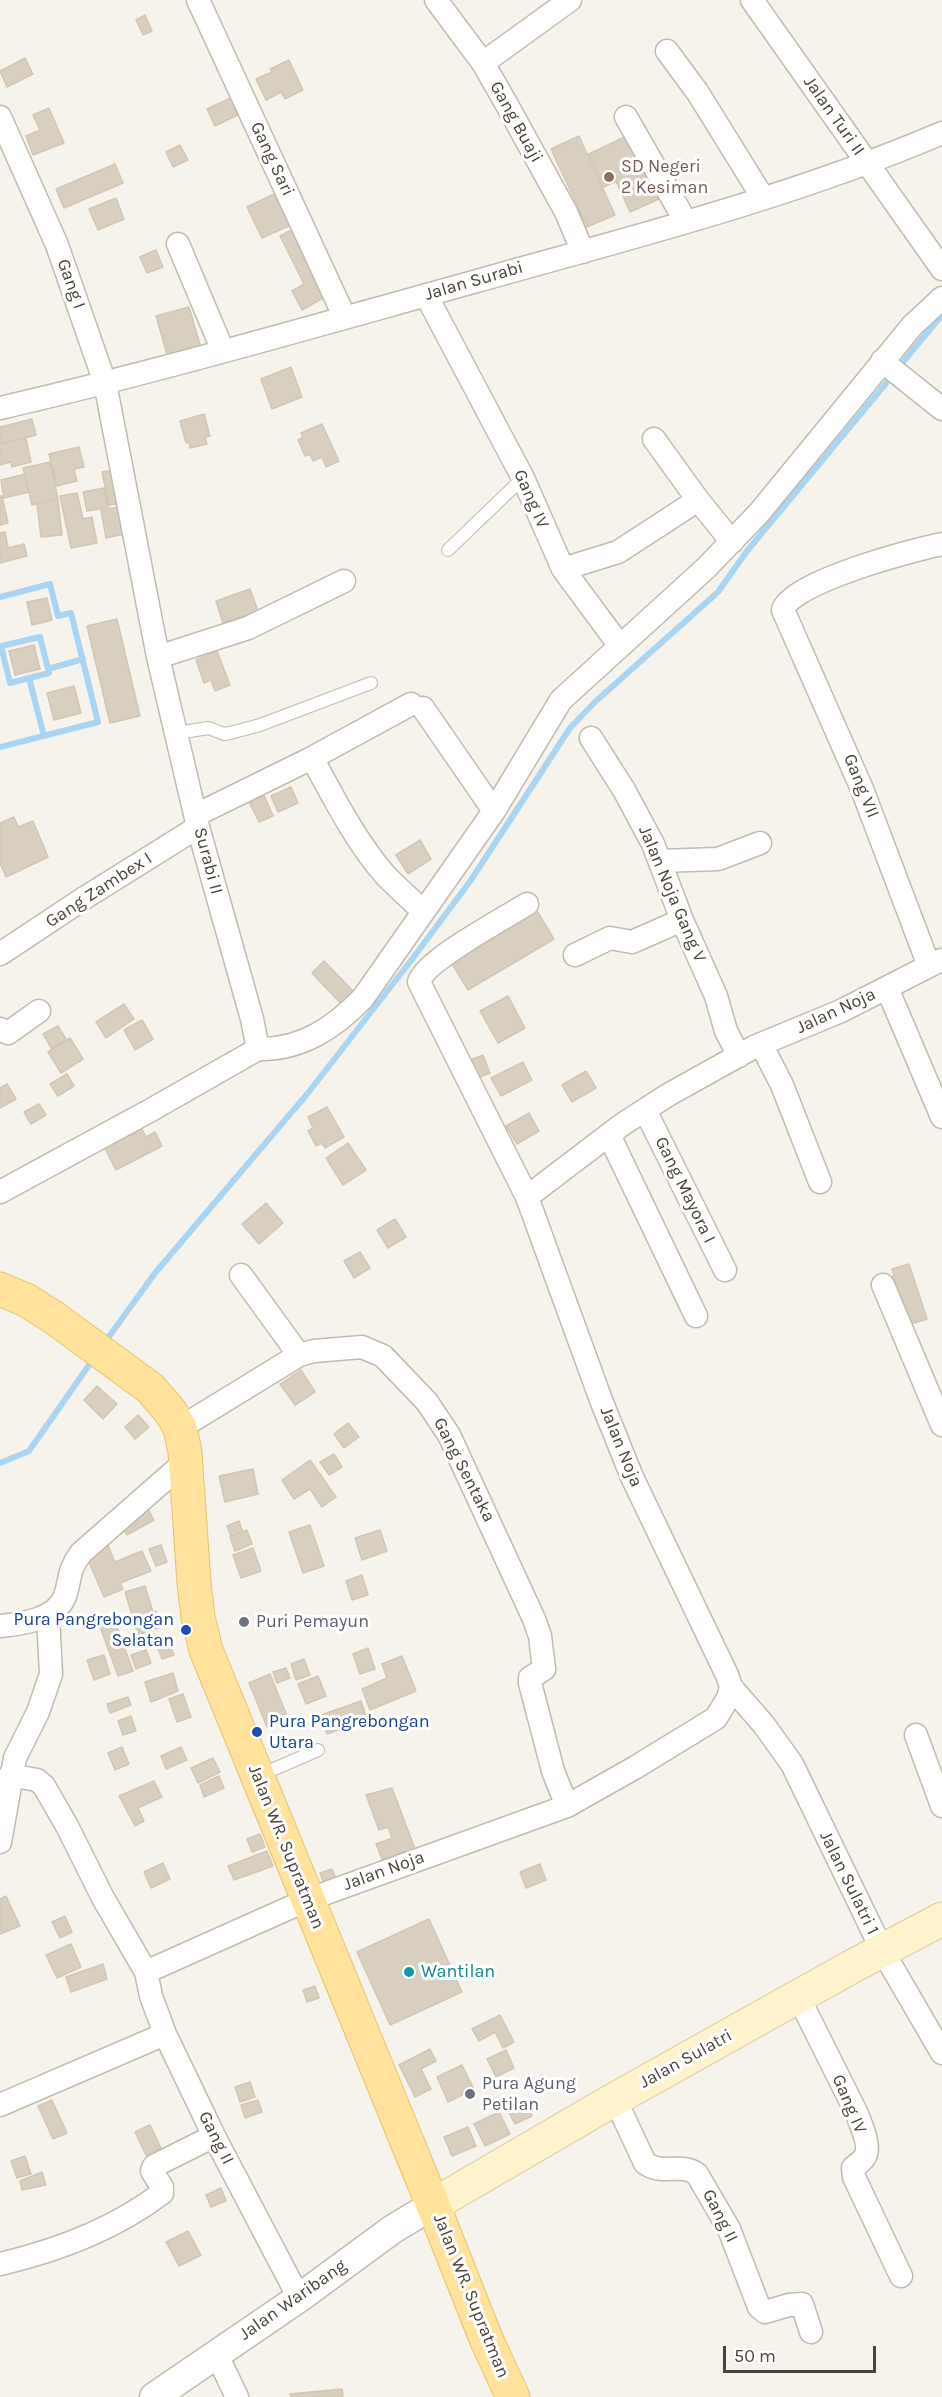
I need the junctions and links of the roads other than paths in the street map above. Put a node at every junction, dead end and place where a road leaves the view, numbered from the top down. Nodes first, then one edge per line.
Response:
1 (198, 0) edge
2 (436, 0) edge
3 (570, 0) edge
4 (752, 0) edge
5 (667, 51) dead end
6 (483, 63) junction
7 (0, 117) edge
8 (626, 117) dead end
9 (942, 133) edge
10 (868, 165) junction
11 (763, 198) junction
12 (686, 222) junction
13 (178, 244) dead end
14 (583, 252) junction
15 (942, 269) edge
16 (426, 295) junction
17 (942, 298) edge
18 (345, 318) junction
19 (223, 351) junction
20 (885, 364) junction
21 (105, 383) junction
22 (0, 408) edge
23 (942, 409) edge
24 (654, 439) dead end
25 (523, 478) junction
26 (698, 500) junction
27 (732, 542) junction
28 (942, 544) edge
29 (448, 550) dead end
30 (563, 569) junction
31 (344, 581) dead end
32 (620, 646) junction
33 (158, 657) junction
34 (371, 683) dead end
35 (176, 733) junction
36 (591, 738) dead end
37 (312, 758) junction
38 (494, 811) junction
39 (197, 821) junction
40 (760, 843) dead end
41 (661, 861) junction
42 (527, 904) dead end
43 (423, 911) junction
44 (682, 920) junction
45 (0, 954) edge
46 (575, 956) dead end
47 (936, 963) edge
48 (887, 988) junction
49 (39, 1011) dead end
50 (0, 1029) edge
51 (761, 1044) junction
52 (258, 1049) junction
53 (739, 1056) junction
54 (645, 1110) junction
55 (942, 1117) edge
56 (609, 1135) junction
57 (820, 1182) dead end
58 (0, 1192) edge
59 (527, 1197) junction
60 (724, 1270) dead end
61 (241, 1275) dead end
62 (883, 1285) dead end
63 (0, 1289) edge
64 (696, 1316) dead end
65 (299, 1355) junction
66 (942, 1425) edge
67 (180, 1428) junction
68 (186, 1461) junction
69 (48, 1615) junction
70 (0, 1626) edge
71 (730, 1688) junction
72 (755, 1716) junction
73 (716, 1718) junction
74 (916, 1735) dead end
75 (318, 1750) dead end
76 (10, 1775) junction
77 (257, 1776) junction
78 (567, 1806) junction
79 (942, 1806) edge
80 (0, 1842) edge
81 (307, 1900) junction
82 (942, 1919) edge
83 (882, 1950) junction
84 (146, 1972) junction
85 (798, 1996) junction
86 (165, 2034) junction
87 (942, 2052) edge
88 (615, 2099) junction
89 (0, 2105) edge
90 (214, 2136) junction
91 (433, 2205) junction
92 (0, 2264) edge
93 (901, 2276) dead end
94 (299, 2298) junction
95 (811, 2332) dead end
96 (216, 2353) junction
97 (154, 2397) edge
98 (237, 2397) edge
99 (513, 2397) edge

1 - 18 street, Gang Sari
2 - 6 street, Gang Buaji
3 - 6 street
4 - 10 street, Jalan Turi II
5 - 11 street
6 - 14 street, Gang Buaji
7 - 21 street, Gang I
8 - 12 street
9 - 10 street, Jalan Surabi
10 - 11 street, Jalan Surabi
10 - 15 street, Jalan Turi II
11 - 12 street, Jalan Surabi
12 - 14 street, Jalan Surabi
13 - 19 street
14 - 16 street, Jalan Surabi
16 - 18 street, Jalan Surabi
16 - 25 street, Gang IV
17 - 20 street
18 - 19 street, Jalan Surabi
19 - 21 street, Jalan Surabi
20 - 23 street
20 - 27 street
21 - 22 street, Jalan Surabi
21 - 33 street, Surabi II
24 - 26 street
25 - 29 lane
25 - 30 street, Gang IV
26 - 27 street
26 - 30 street
27 - 32 street
28 - 47 street, Gang VII
30 - 32 street, Gang IV
31 - 33 street
32 - 38 street
33 - 35 street, Surabi II
34 - 35 lane
35 - 39 street, Surabi II
36 - 41 street, Jalan Noja Gang V
37 - 38 street, Gang Zambex I
37 - 39 street, Gang Zambex I
37 - 43 street
38 - 43 street
39 - 45 street, Gang Zambex I
39 - 52 street, Surabi II
40 - 41 street
41 - 44 street, Jalan Noja Gang V
42 - 59 street
43 - 52 street
44 - 46 street
44 - 53 street, Jalan Noja Gang V
47 - 48 street, Jalan Noja
48 - 51 street, Jalan Noja
48 - 55 street
49 - 50 street
51 - 53 street, Jalan Noja
51 - 57 street
52 - 58 street
53 - 54 street, Jalan Noja
54 - 56 street, Jalan Noja
54 - 60 street, Gang Mayora I
56 - 59 street, Jalan Noja
56 - 64 street
59 - 71 street, Jalan Noja
61 - 65 street
62 - 66 street
63 - 67 main road, Jalan WR. Supratman
65 - 67 street, Gang Sentaka
65 - 78 street, Gang Sentaka
67 - 68 main road, Jalan WR. Supratman
68 - 69 street
68 - 77 main road, Jalan WR. Supratman
69 - 70 street
69 - 76 street
71 - 72 street, Jalan Sulatri 1
71 - 73 street
72 - 73 street
72 - 83 street, Jalan Sulatri 1
73 - 78 street, Jalan Noja
74 - 79 street
75 - 77 lane
76 - 80 street
76 - 84 street, Gang II
77 - 81 main road, Jalan WR. Supratman
78 - 81 street, Jalan Noja
81 - 84 street, Jalan Noja
81 - 91 main road, Jalan WR. Supratman
82 - 83 main road, Jalan Sulatri
83 - 85 main road, Jalan Sulatri
83 - 87 street, Jalan Sulatri 1
84 - 86 street, Gang II
85 - 88 main road, Jalan Sulatri
85 - 93 street, Gang IV
86 - 89 street
86 - 90 street, Gang II
88 - 91 main road, Jalan Sulatri
88 - 95 street, Gang II
90 - 92 street
90 - 94 street, Gang II
91 - 94 street, Jalan Waribang
91 - 99 main road, Jalan WR. Supratman
94 - 96 street, Jalan Waribang
96 - 97 street, Jalan Waribang
96 - 98 street

